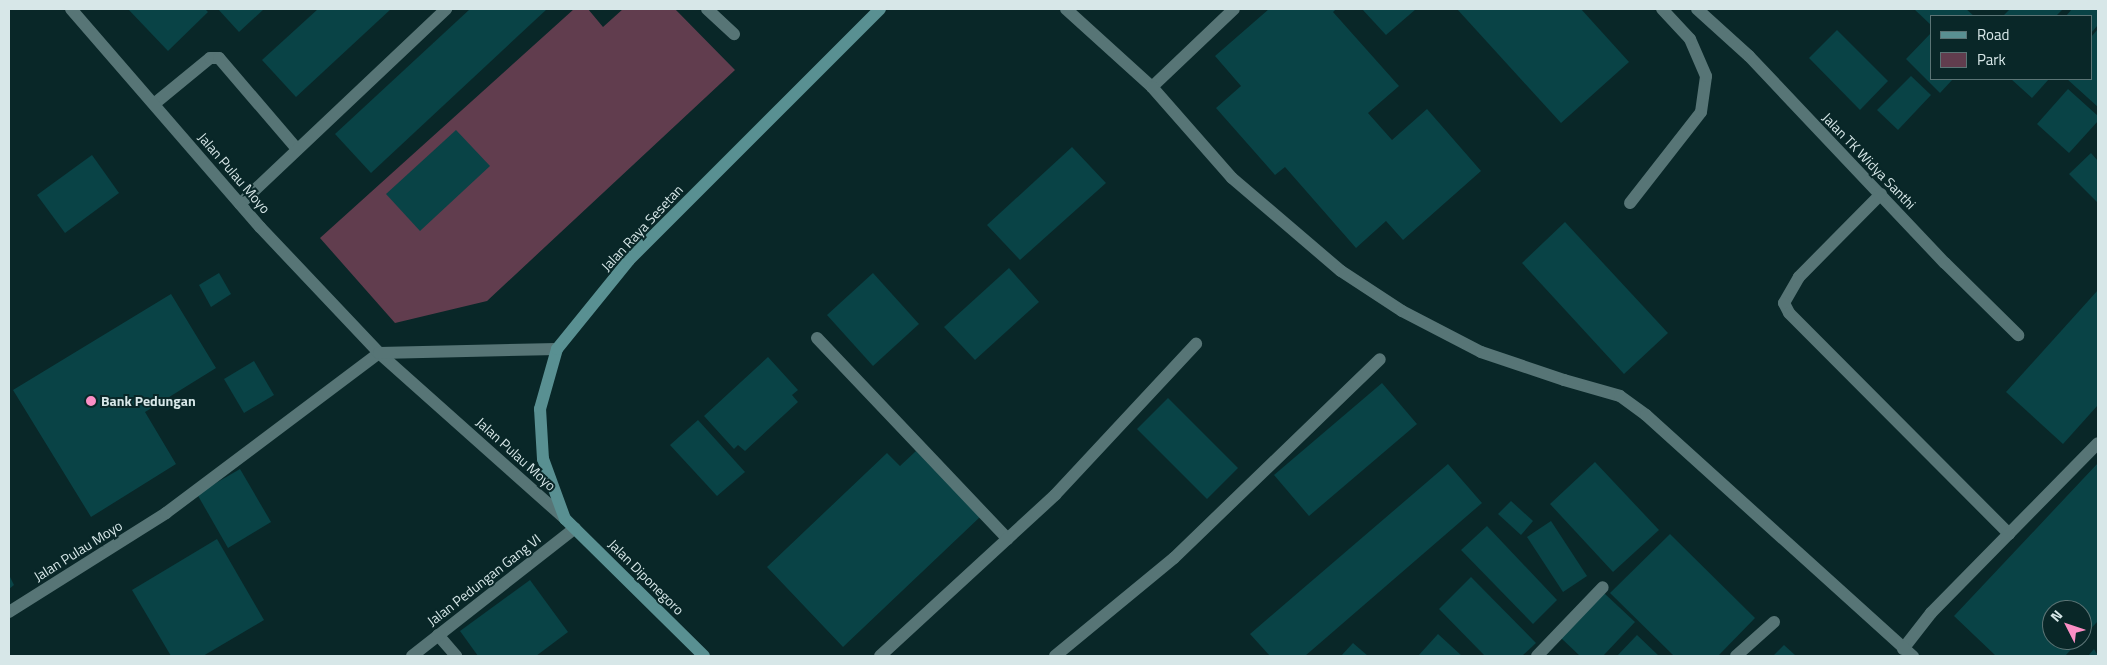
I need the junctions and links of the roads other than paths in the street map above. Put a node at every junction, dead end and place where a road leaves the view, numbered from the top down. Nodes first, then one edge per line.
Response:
1 (71, 9) edge
2 (446, 9) edge
3 (707, 9) edge
4 (880, 9) edge
5 (1066, 9) edge
6 (1234, 9) edge
7 (1662, 9) edge
8 (1697, 9) edge
9 (734, 34) dead end
10 (1152, 87) junction
11 (154, 104) junction
12 (297, 149) junction
13 (1881, 194) junction
14 (1630, 203) dead end
15 (240, 204) junction
16 (2018, 335) dead end
17 (817, 338) dead end
18 (1196, 344) dead end
19 (557, 349) junction
20 (379, 353) junction
21 (1380, 359) dead end
22 (2098, 443) edge
23 (565, 519) junction
24 (575, 528) junction
25 (2009, 534) junction
26 (1008, 538) junction
27 (1603, 588) dead end
28 (9, 612) edge
29 (1774, 622) dead end
30 (438, 635) junction
31 (1908, 652) edge
32 (412, 656) edge
33 (456, 656) edge
34 (704, 656) edge
35 (880, 656) edge
36 (1055, 656) edge
37 (1537, 656) edge
38 (1736, 656) edge

1 - 11 street, Jalan Pulau Moyo
2 - 12 street
3 - 9 street
4 - 19 main road, Jalan Raya Sesetan
5 - 10 street
6 - 10 street
7 - 14 street
8 - 13 street, Jalan TK Widya Santhi
10 - 31 street
11 - 12 street
11 - 15 street, Jalan Pulau Moyo
12 - 15 street
13 - 16 street, Jalan TK Widya Santhi
13 - 25 street
15 - 20 street, Jalan Pulau Moyo
17 - 26 street
18 - 26 street
19 - 20 street
19 - 23 main road, Jalan Raya Sesetan
20 - 23 street, Jalan Pulau Moyo
20 - 28 street, Jalan Pulau Moyo
21 - 36 street
22 - 25 street
23 - 24 main road, Jalan Diponegoro
24 - 30 street, Jalan Pedungan Gang VI
24 - 34 main road, Jalan Diponegoro
25 - 31 street
26 - 35 street
27 - 37 street
29 - 38 street
30 - 32 street, Jalan Pedungan Gang VI
30 - 33 street

